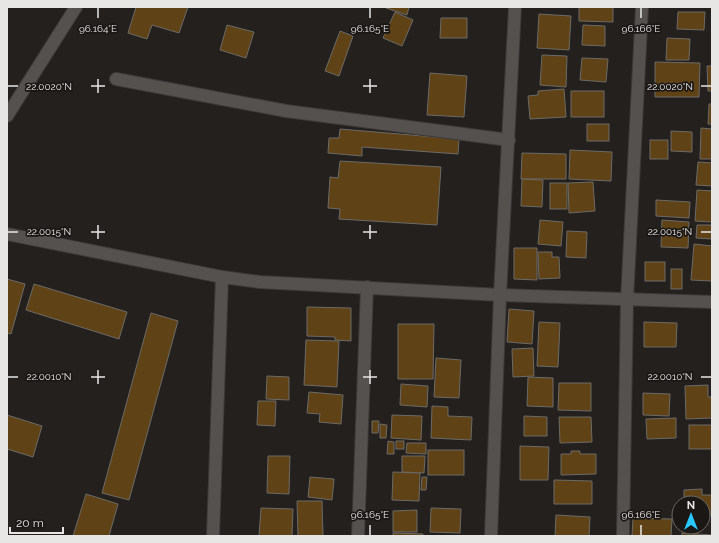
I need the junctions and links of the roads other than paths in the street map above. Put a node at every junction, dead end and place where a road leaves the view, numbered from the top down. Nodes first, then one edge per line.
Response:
1 (76, 7) edge
2 (515, 7) edge
3 (642, 7) edge
4 (116, 79) dead end
5 (7, 116) edge
6 (509, 140) junction
7 (7, 234) edge
8 (222, 277) junction
9 (368, 287) junction
10 (500, 295) junction
11 (627, 300) junction
12 (712, 302) edge
13 (213, 536) edge
14 (358, 536) edge
15 (491, 536) edge
16 (623, 536) edge

1 - 5 street
2 - 6 street
3 - 11 street
4 - 6 street
6 - 10 street
7 - 8 street
8 - 9 street
8 - 13 street
9 - 10 street
9 - 14 street
10 - 11 street
10 - 15 street
11 - 12 street
11 - 16 street

